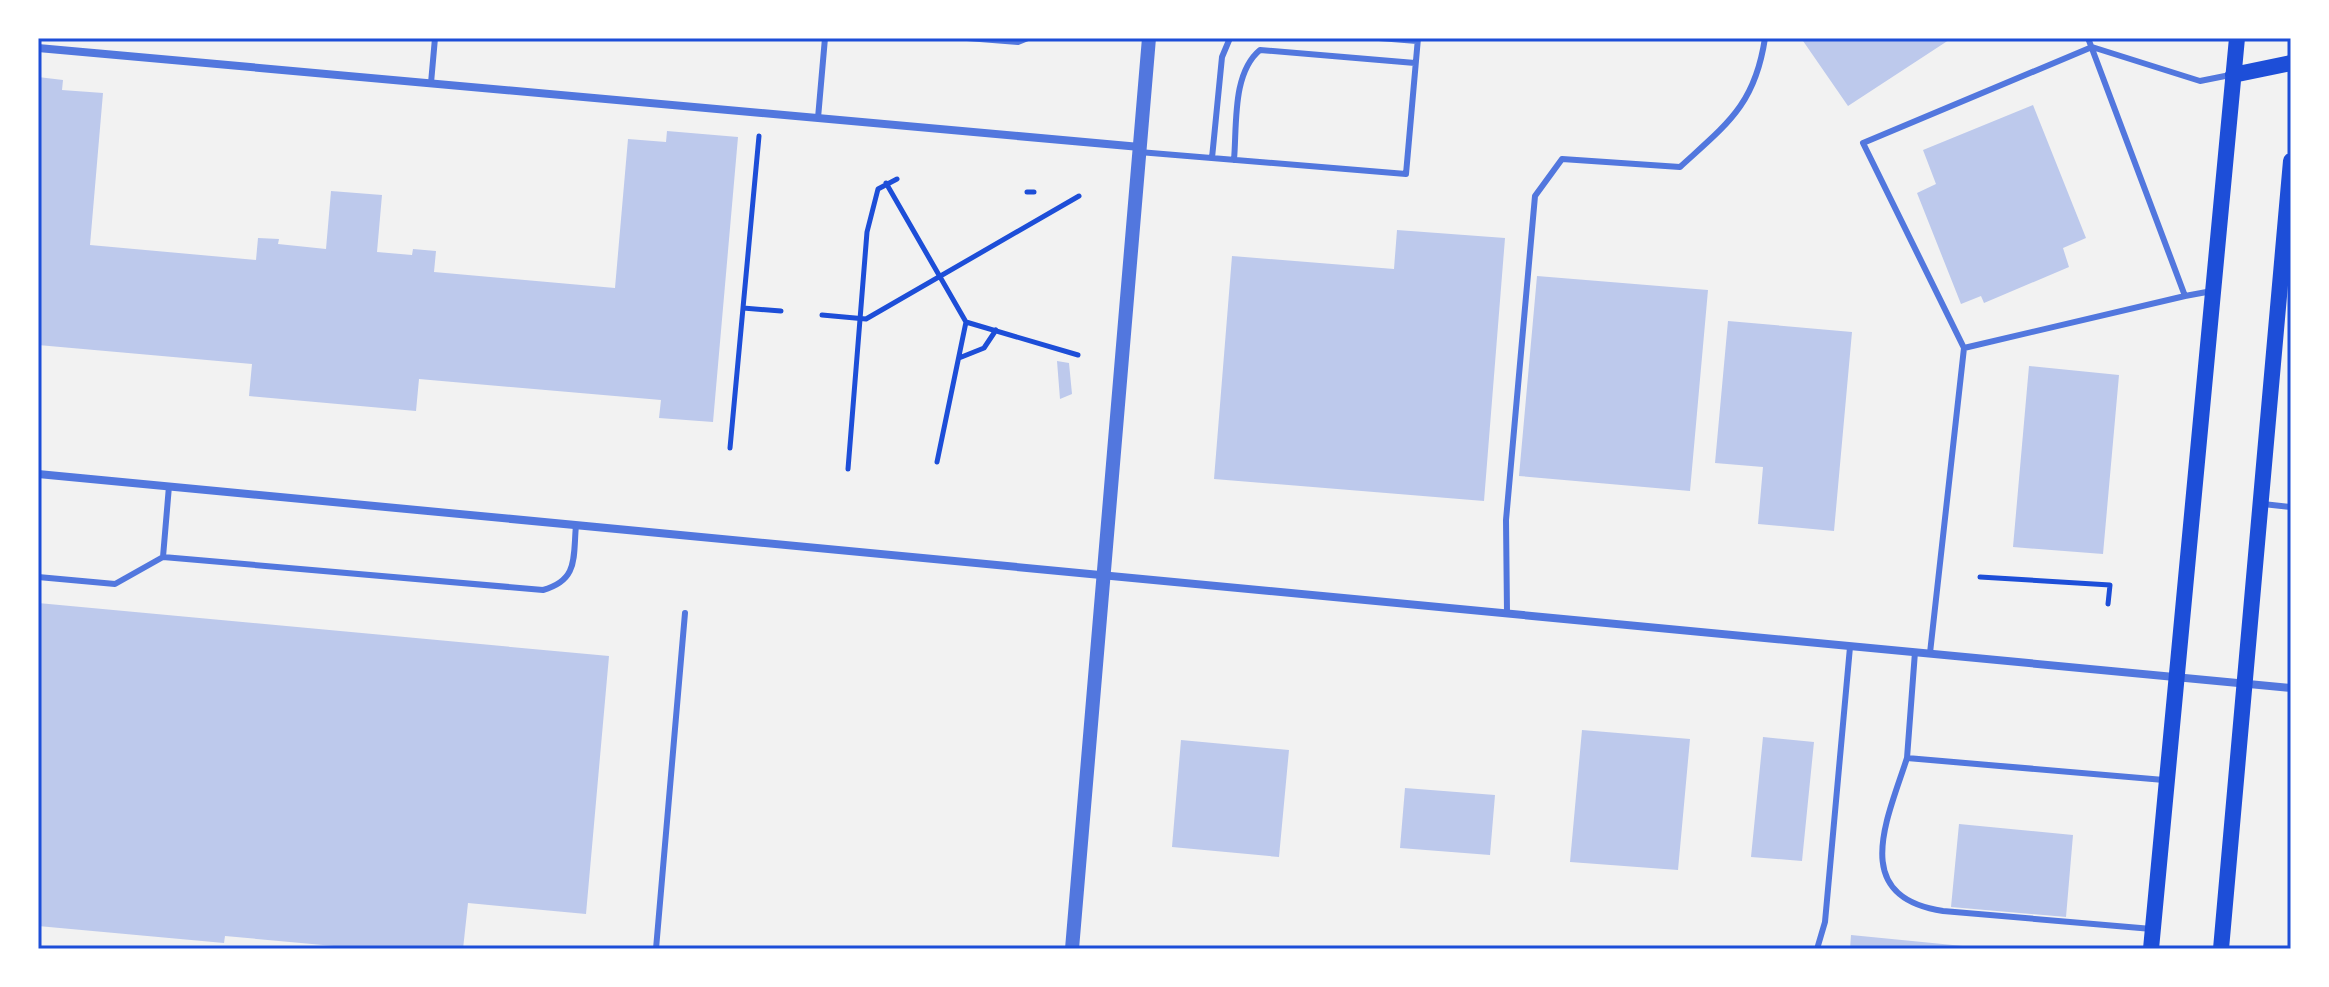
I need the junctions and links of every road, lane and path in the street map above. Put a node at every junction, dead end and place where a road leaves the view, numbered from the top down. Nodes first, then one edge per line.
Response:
1 (435, 38) edge
2 (825, 38) edge
3 (967, 38) edge
4 (1028, 38) edge
5 (1149, 38) edge
6 (1230, 38) edge
7 (1379, 38) edge
8 (1765, 38) edge
9 (2088, 38) edge
10 (2237, 38) edge
11 (1418, 40) edge
12 (2092, 47) junction
13 (38, 48) edge
14 (1415, 63) junction
15 (2291, 63) edge
16 (2233, 75) junction
17 (431, 83) junction
18 (818, 118) junction
19 (759, 136) dead end
20 (1140, 150) junction
21 (1212, 158) junction
22 (1234, 160) junction
23 (2291, 161) edge
24 (897, 179) dead end
25 (886, 183) junction
26 (1079, 196) dead end
27 (939, 277) junction
28 (2216, 290) junction
29 (2185, 296) junction
30 (743, 308) junction
31 (781, 311) dead end
32 (822, 315) dead end
33 (860, 319) junction
34 (966, 322) junction
35 (996, 330) junction
36 (1964, 348) junction
37 (1078, 355) dead end
38 (959, 358) junction
39 (730, 448) dead end
40 (937, 462) dead end
41 (848, 469) dead end
42 (38, 474) edge
43 (169, 486) junction
44 (2259, 504) junction
45 (2291, 507) edge
46 (576, 525) junction
47 (163, 557) junction
48 (1105, 575) junction
49 (38, 577) edge
50 (1980, 577) dead end
51 (2108, 604) dead end
52 (685, 613) dead end
53 (1507, 613) junction
54 (1850, 647) junction
55 (1915, 652) junction
56 (1930, 653) junction
57 (2179, 678) junction
58 (2244, 683) junction
59 (2291, 688) edge
60 (1907, 758) junction
61 (2168, 781) junction
62 (2153, 929) junction
63 (656, 949) edge
64 (1072, 949) edge
65 (1817, 949) edge
66 (2151, 949) edge
67 (2221, 949) edge

1 - 17 lane
2 - 18 lane
3 - 4 lane
5 - 20 street
6 - 21 lane
7 - 11 lane
8 - 53 lane
9 - 12 lane
10 - 16 main road
11 - 14 lane
12 - 16 lane
12 - 29 lane
12 - 36 lane
13 - 17 street
14 - 22 lane
14 - 22 lane
15 - 16 main road
16 - 28 main road
17 - 18 street
18 - 20 street
19 - 30 path
20 - 21 lane
20 - 48 street
21 - 22 lane
23 - 44 main road
24 - 25 path
25 - 27 path
25 - 33 path
26 - 27 path
27 - 33 path
27 - 34 path
28 - 29 lane
28 - 57 main road
29 - 36 lane
30 - 31 path
30 - 39 path
32 - 33 path
33 - 41 path
34 - 35 path
34 - 38 path
35 - 37 path
35 - 38 path
36 - 56 lane
38 - 40 path
42 - 43 street
43 - 46 street
43 - 47 lane
44 - 45 lane
44 - 58 main road
46 - 47 lane
46 - 48 street
47 - 49 lane
48 - 53 street
48 - 64 street
50 - 51 path
52 - 63 lane
53 - 54 street
54 - 55 street
54 - 65 lane
55 - 56 street
55 - 60 lane
56 - 57 street
57 - 58 street
57 - 61 main road
58 - 59 street
58 - 67 main road
60 - 61 lane
60 - 62 lane
61 - 62 main road
62 - 66 main road

